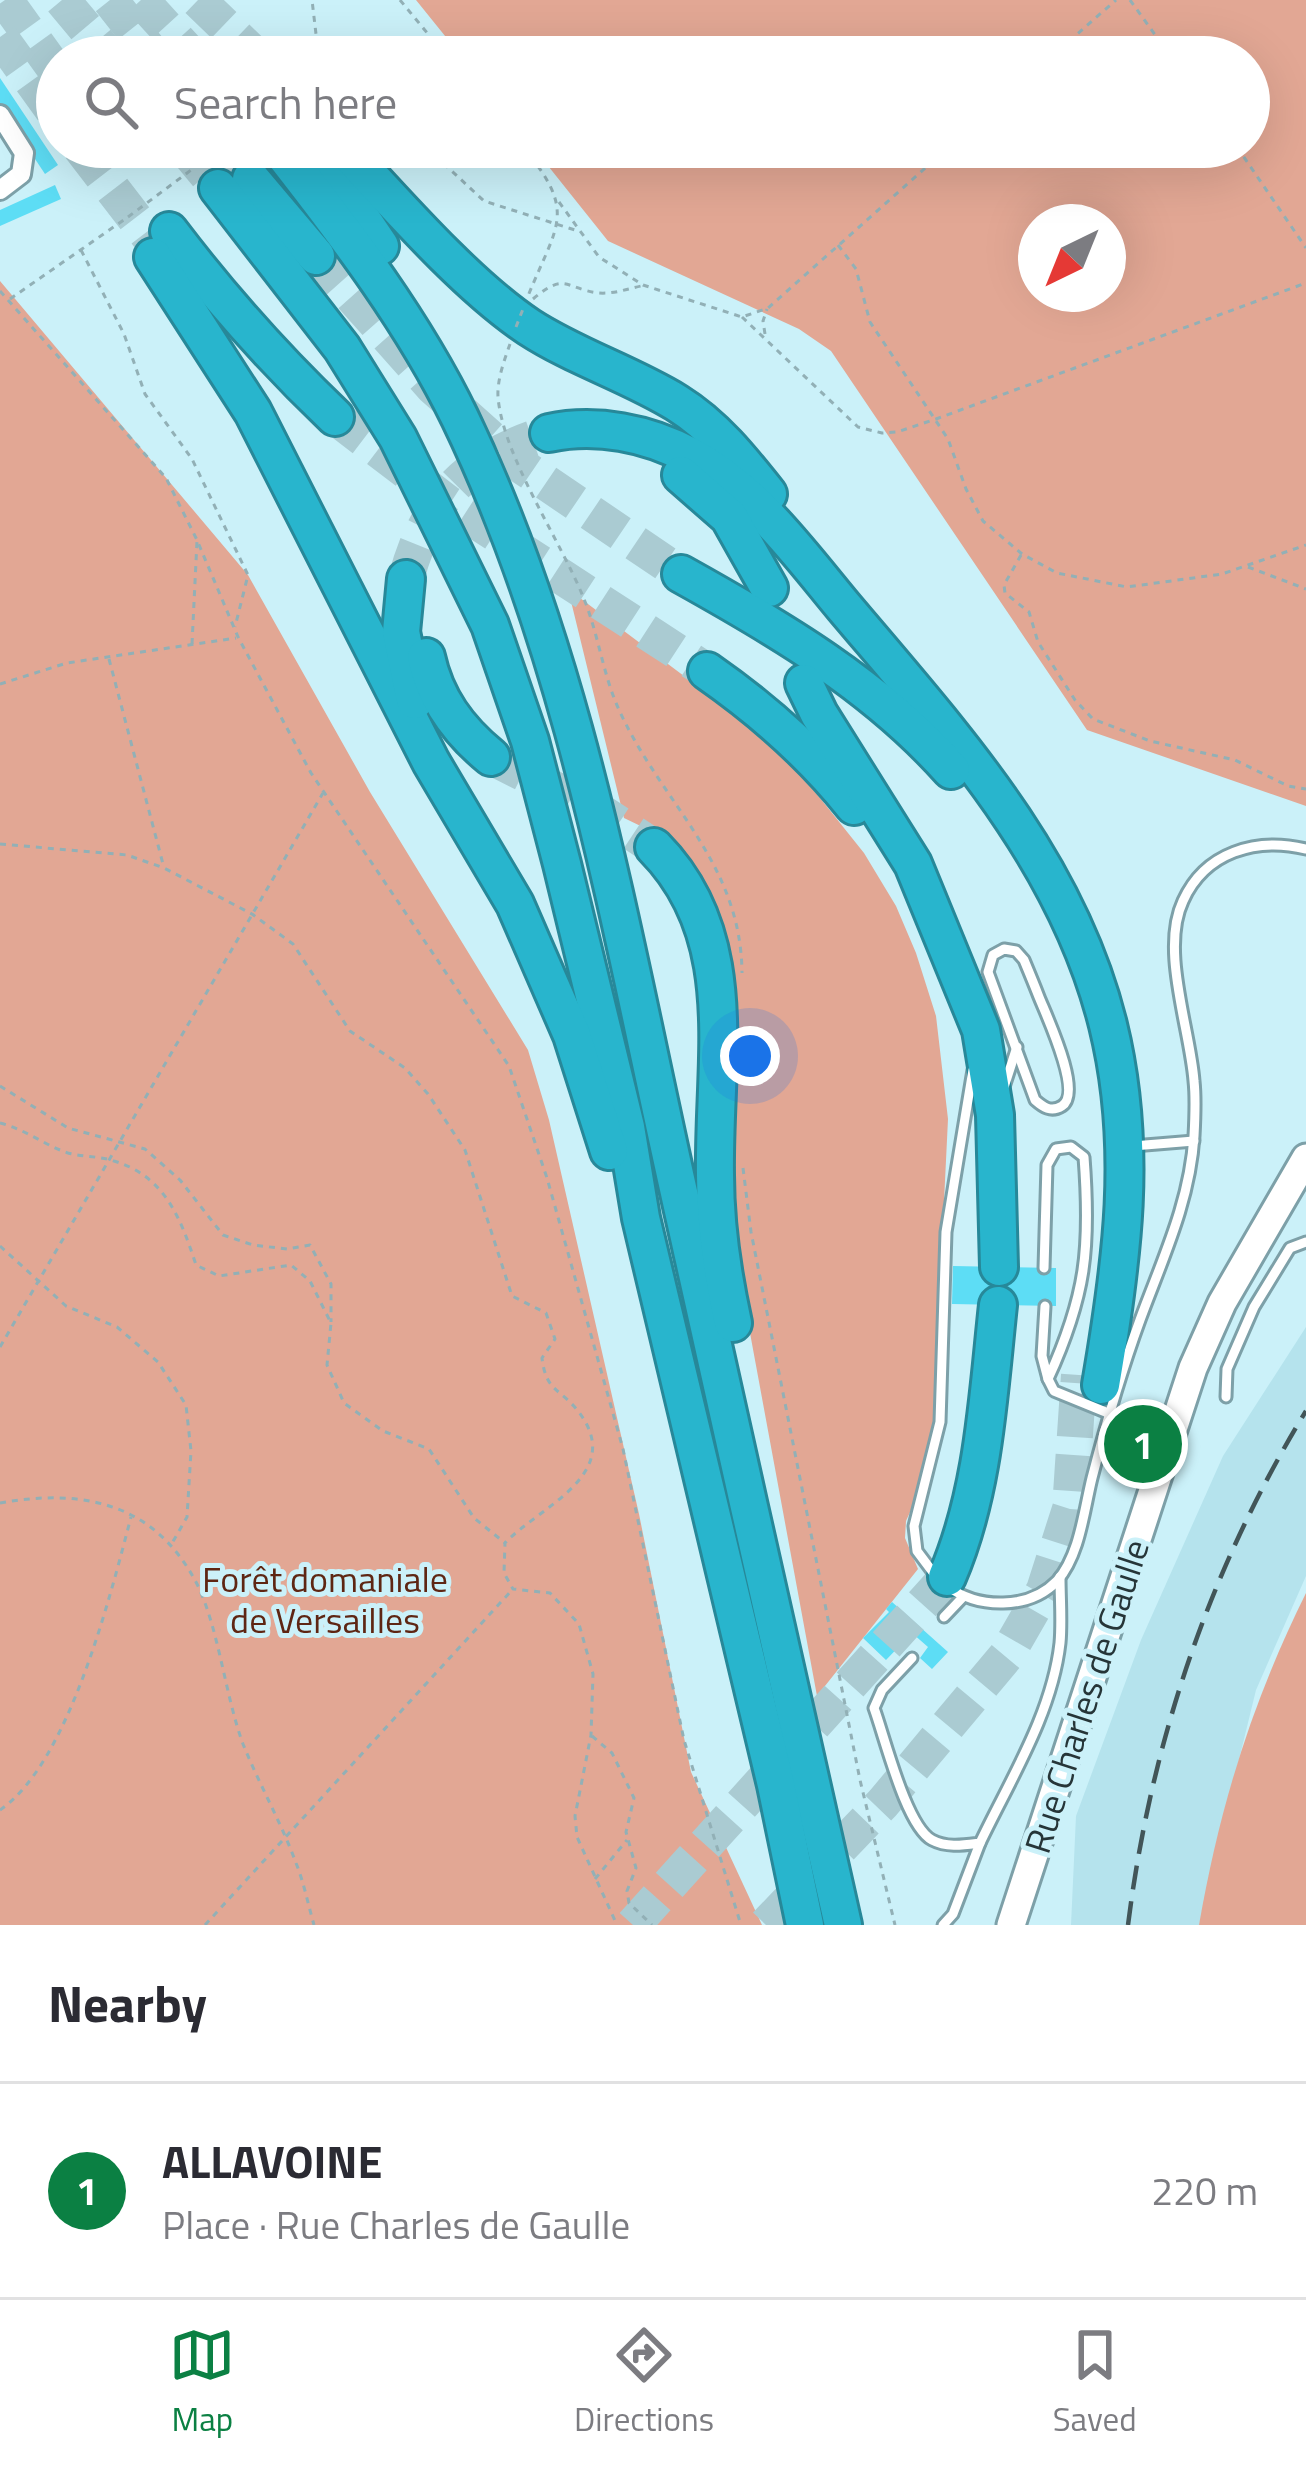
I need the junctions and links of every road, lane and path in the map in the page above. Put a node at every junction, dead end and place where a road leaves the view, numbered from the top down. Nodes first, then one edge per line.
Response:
1 (313, 0) edge
2 (400, 0) edge
3 (1116, 0) edge
4 (1130, 0) edge
5 (314, 36) edge
6 (430, 36) edge
7 (1075, 36) edge
8 (1157, 36) edge
9 (0, 115) edge
10 (194, 168) edge
11 (316, 168) edge
12 (364, 168) edge
13 (449, 168) edge
14 (539, 168) edge
15 (925, 168) edge
16 (1252, 168) edge
17 (0, 190) edge
18 (559, 202) junction
19 (557, 224) junction
20 (577, 231) junction
21 (838, 245) junction
22 (1306, 248) edge
23 (81, 250) junction
24 (316, 256) tunnel mouth
25 (1306, 283) edge
26 (643, 285) junction
27 (0, 291) edge
28 (9, 300) junction
29 (768, 308) junction
30 (524, 309) junction
31 (742, 317) junction
32 (516, 327) dead end
33 (769, 341) junction
34 (511, 343) dead end
35 (498, 388) dead end
36 (936, 419) junction
37 (333, 424) tunnel mouth
38 (197, 540) junction
39 (1306, 545) edge
40 (1022, 554) junction
41 (1246, 566) junction
42 (681, 574) tunnel mouth
43 (769, 588) dead end
44 (1306, 590) edge
45 (234, 628) junction
46 (238, 637) junction
47 (192, 644) junction
48 (108, 657) junction
49 (707, 670) tunnel mouth
50 (804, 683) dead end
51 (0, 684) edge
52 (922, 698) junction
53 (491, 757) tunnel mouth
54 (1306, 789) edge
55 (323, 791) junction
56 (0, 844) edge
57 (654, 848) tunnel mouth
58 (1306, 849) edge
59 (164, 868) junction
60 (515, 904) junction
61 (252, 914) junction
62 (964, 978) junction
63 (994, 1021) junction
64 (1017, 1047) junction
65 (0, 1086) edge
66 (995, 1115) junction
67 (0, 1123) edge
68 (1194, 1142) junction
69 (120, 1143) junction
70 (1126, 1146) junction
71 (1306, 1158) edge
72 (110, 1160) junction
73 (641, 1218) junction
74 (1306, 1242) edge
75 (0, 1246) edge
76 (999, 1267) dead end
77 (1044, 1268) dead end
78 (41, 1280) junction
79 (998, 1305) dead end
80 (1045, 1306) dead end
81 (331, 1323) junction
82 (0, 1347) edge
83 (717, 1354) junction
84 (1084, 1388) junction
85 (1226, 1397) dead end
86 (0, 1503) edge
87 (132, 1515) junction
88 (505, 1543) junction
89 (171, 1545) junction
90 (1060, 1577) junction
91 (955, 1587) junction
92 (513, 1589) junction
93 (944, 1618) dead end
94 (912, 1658) dead end
95 (591, 1735) junction
96 (776, 1785) junction
97 (0, 1810) edge
98 (284, 1835) junction
99 (628, 1838) junction
100 (980, 1843) junction
101 (594, 1880) junction
102 (1015, 1920) edge
103 (206, 1925) edge
104 (314, 1925) edge
105 (616, 1925) edge
106 (652, 1925) edge
107 (741, 1925) edge
108 (790, 1925) edge
109 (805, 1925) edge
110 (843, 1925) edge
111 (943, 1925) edge

1 - 5 path
2 - 6 path
3 - 7 path
4 - 8 path
9 - 17 street
10 - 23 path, bridge
11 - 83 highway
12 - 52 highway
13 - 19 path
14 - 18 path
15 - 21 path
16 - 22 path
18 - 19 path
18 - 20 path
19 - 20 path
19 - 30 path
20 - 26 path
21 - 29 path
21 - 36 path
23 - 28 path
23 - 45 path
24 - 73 highway
25 - 36 path
26 - 30 path
26 - 31 path
27 - 28 path
28 - 38 path
29 - 31 path
29 - 33 path
30 - 32 path, bridge
31 - 33 path
33 - 36 path
34 - 35 path
36 - 40 path
37 - 60 highway
38 - 45 path
38 - 47 path
39 - 41 path
40 - 41 path
40 - 54 path
41 - 44 path
42 - 84 highway
43 - 52 highway
45 - 46 path
46 - 47 path
46 - 55 path
47 - 48 path
48 - 51 path
48 - 59 path
49 - 62 highway
50 - 62 highway
52 - 70 highway
53 - 60 highway
55 - 61 path
55 - 107 path
56 - 59 path
57 - 83 highway
58 - 68 lane
59 - 61 path
60 - 73 highway
61 - 69 path
61 - 88 path
62 - 63 highway
63 - 64 lane
63 - 64 lane
63 - 66 highway
63 - 91 lane
64 - 66 lane
65 - 69 path
66 - 76 highway
67 - 72 path
68 - 70 lane
68 - 84 lane
69 - 72 path
69 - 81 path
70 - 84 highway
71 - 102 main road, Rue Charles de Gaulle
72 - 78 path
72 - 81 path
73 - 96 highway
74 - 85 lane
75 - 78 path
77 - 84 lane
78 - 82 path
78 - 89 path
79 - 91 highway
80 - 84 lane
81 - 88 path
83 - 110 highway
84 - 90 lane
86 - 87 path
87 - 89 path
87 - 97 path
88 - 92 path
89 - 98 path
90 - 91 lane
90 - 100 lane
91 - 93 lane
92 - 95 path
92 - 98 path
94 - 100 lane
95 - 99 path
95 - 101 path
96 - 108 highway
96 - 109 highway
98 - 103 path
98 - 104 path
99 - 101 path
99 - 106 path
100 - 111 lane
101 - 105 path

